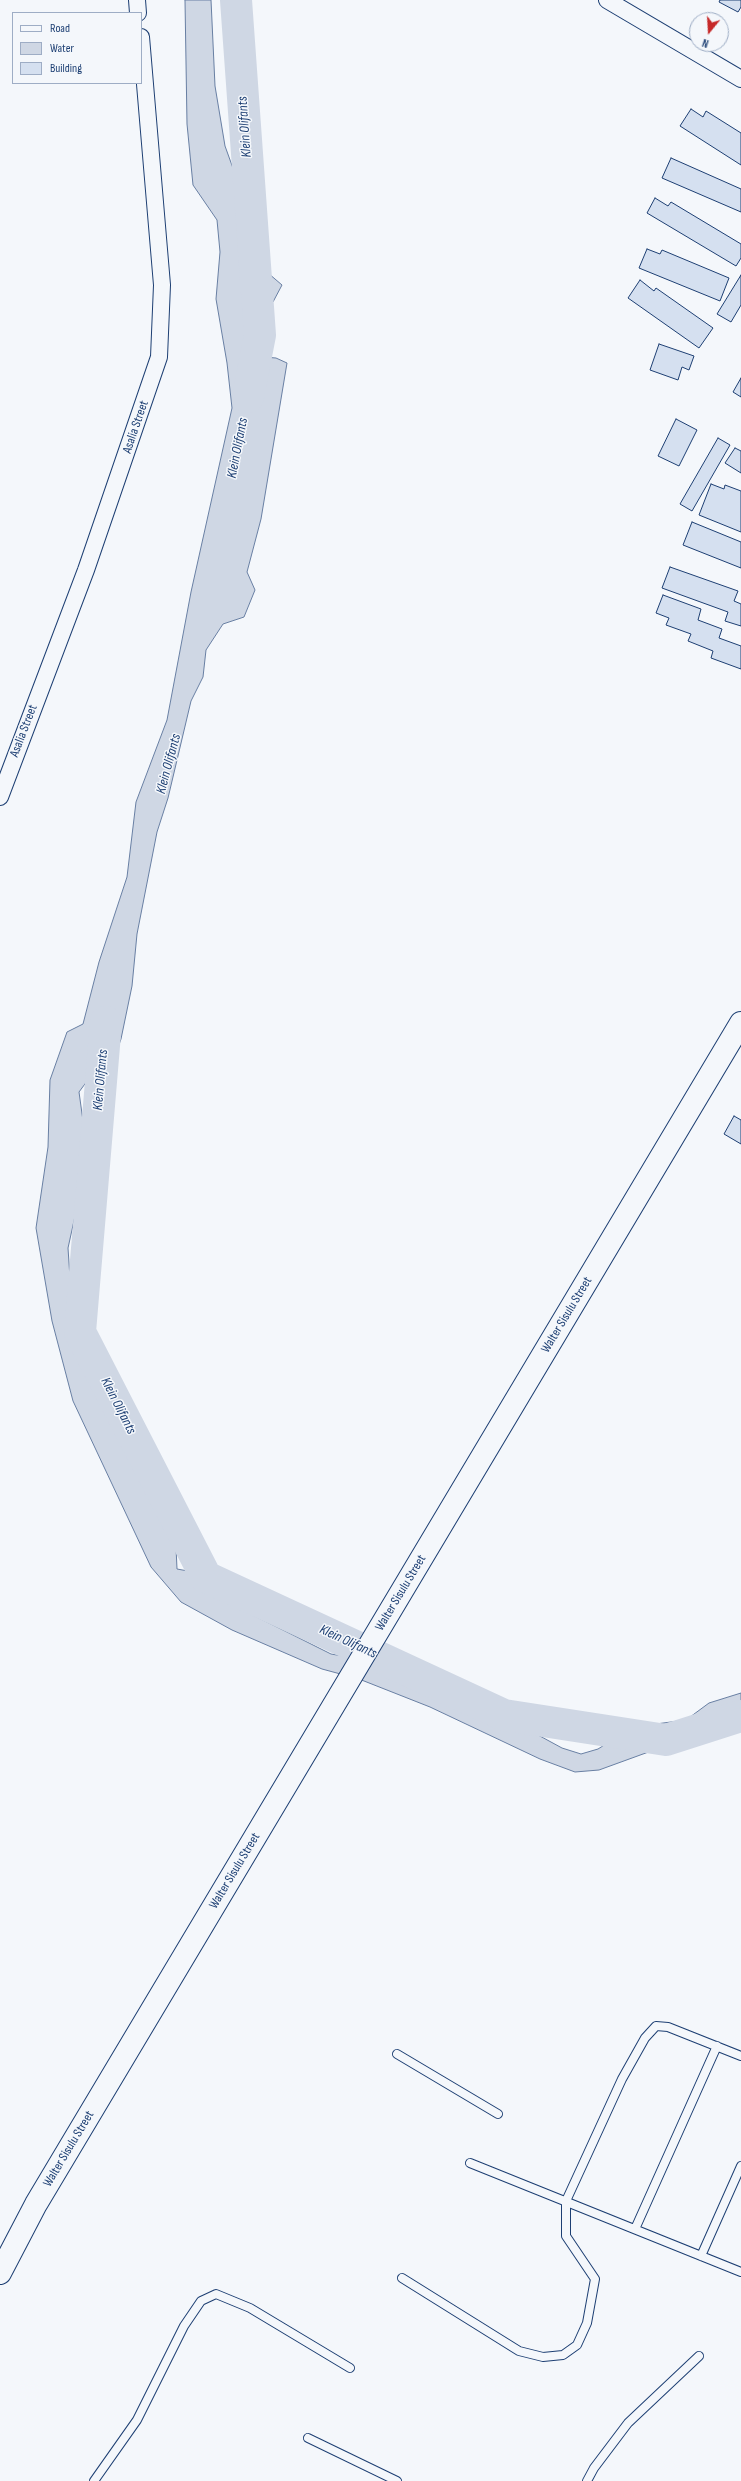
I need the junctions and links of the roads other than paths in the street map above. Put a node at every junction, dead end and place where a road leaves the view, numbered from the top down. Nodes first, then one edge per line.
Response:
1 (137, 0) edge
2 (607, 0) edge
3 (138, 12) edge
4 (142, 49) edge
5 (741, 79) edge
6 (0, 797) edge
7 (741, 1023) edge
8 (718, 2046) junction
9 (397, 2054) dead end
10 (741, 2056) edge
11 (498, 2114) dead end
12 (470, 2163) dead end
13 (741, 2166) edge
14 (566, 2201) junction
15 (36, 2204) junction
16 (635, 2229) junction
17 (0, 2251) edge
18 (701, 2256) junction
19 (741, 2272) edge
20 (0, 2273) edge
21 (402, 2278) dead end
22 (699, 2356) dead end
23 (350, 2368) dead end
24 (308, 2438) dead end
25 (94, 2481) edge
26 (397, 2481) edge
27 (587, 2481) edge

1 - 3 street
2 - 5 street
4 - 6 street, Asalia Street
7 - 15 highway, Walter Sisulu Street
8 - 10 lane
8 - 14 lane
8 - 16 lane
9 - 11 lane
12 - 14 lane
13 - 18 lane
14 - 16 lane
14 - 21 lane
15 - 17 highway, Walter Sisulu Street
15 - 20 highway, Walter Sisulu Street
16 - 18 lane
18 - 19 lane
22 - 27 lane
23 - 25 lane
24 - 26 lane

